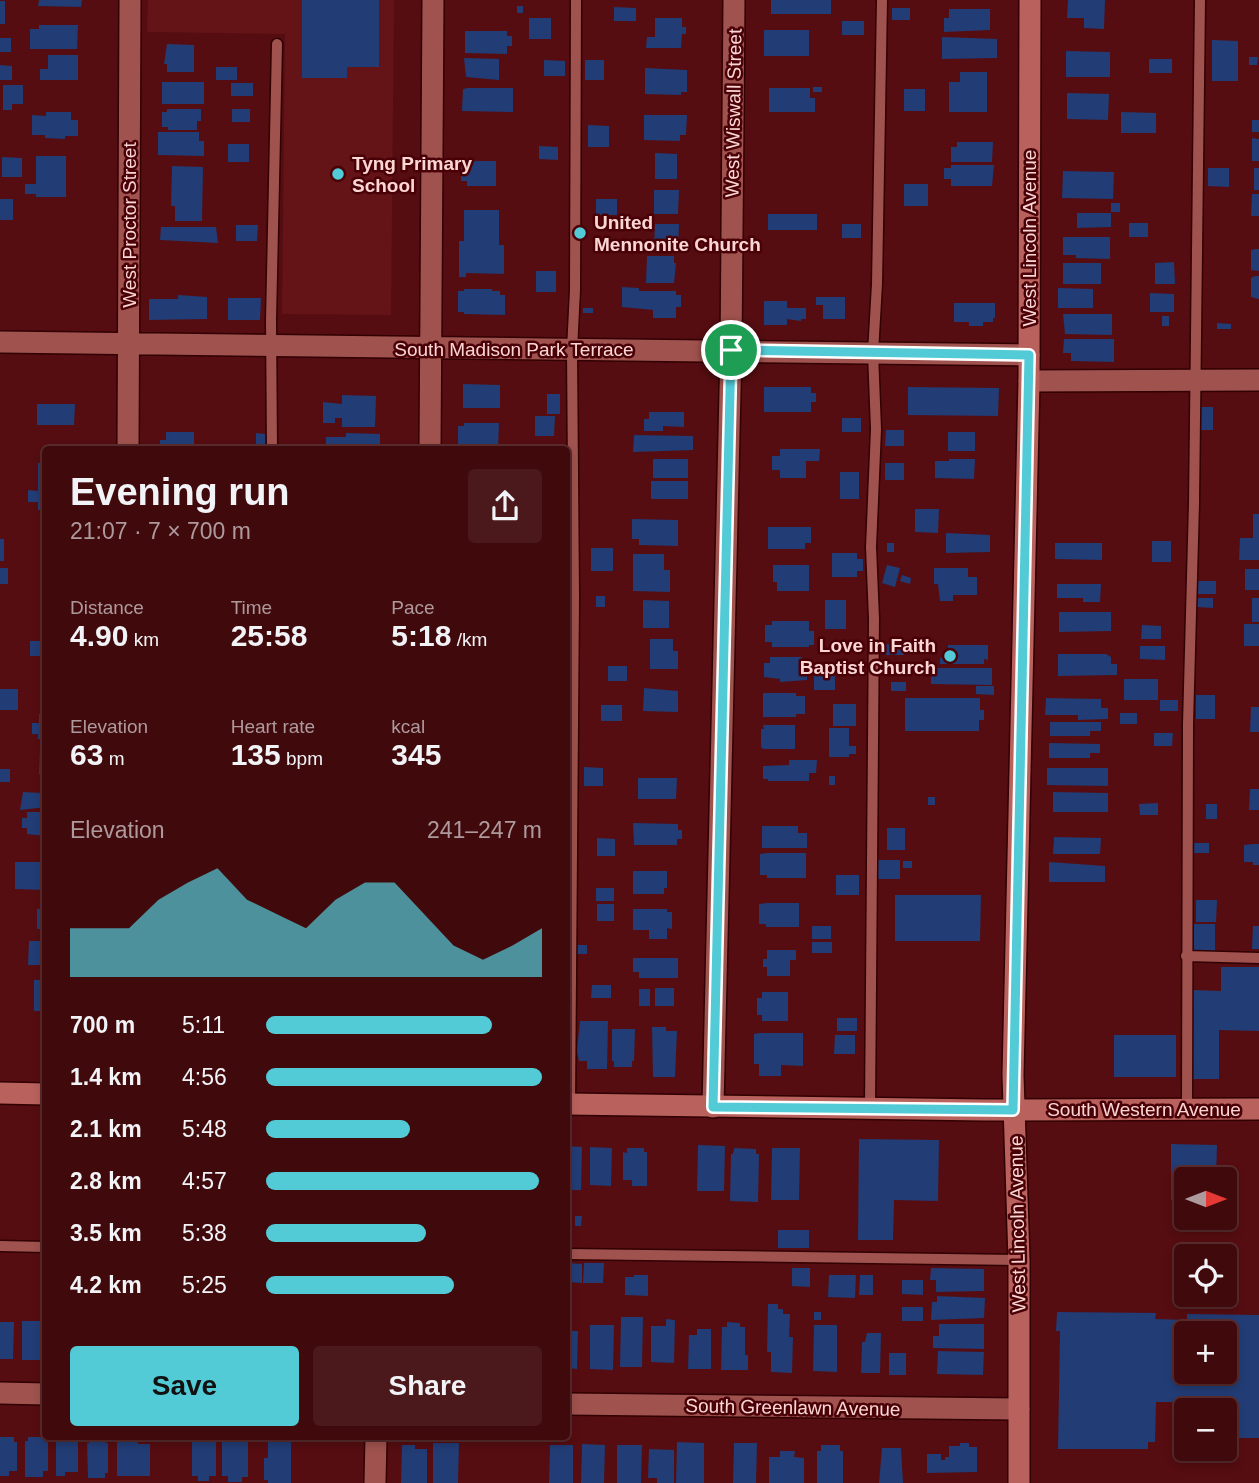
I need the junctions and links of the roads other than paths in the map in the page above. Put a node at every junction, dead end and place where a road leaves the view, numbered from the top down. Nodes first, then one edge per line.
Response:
1 (130, 0) edge
2 (433, 0) edge
3 (576, 0) edge
4 (734, 0) edge
5 (882, 0) edge
6 (1030, 0) edge
7 (1200, 0) edge
8 (277, 44) dead end
9 (0, 342) edge
10 (129, 343) junction
11 (272, 346) junction
12 (430, 349) junction
13 (572, 350) junction
14 (731, 350) junction
15 (873, 353) junction
16 (1029, 355) junction
17 (1259, 380) edge
18 (1029, 381) junction
19 (1195, 381) junction
20 (128, 446) edge
21 (272, 446) edge
22 (430, 446) edge
23 (570, 901) edge
24 (1186, 956) junction
25 (1259, 957) edge
26 (0, 1093) edge
27 (42, 1094) edge
28 (570, 1104) edge
29 (713, 1107) junction
30 (870, 1108) junction
31 (1187, 1109) junction
32 (1259, 1109) edge
33 (1013, 1110) junction
34 (0, 1247) edge
35 (42, 1247) edge
36 (570, 1254) edge
37 (1019, 1260) junction
38 (0, 1394) edge
39 (42, 1394) edge
40 (570, 1404) edge
41 (1019, 1409) junction
42 (376, 1440) edge
43 (375, 1483) edge
44 (1019, 1483) edge

1 - 10 street, West Proctor Street
2 - 12 street
3 - 13 lane
4 - 14 street, West Wiswall Street
5 - 15 lane
6 - 16 main road, West Lincoln Avenue
7 - 19 lane
8 - 11 lane
9 - 10 street, South Madison Park Terrace
10 - 11 street, South Madison Park Terrace
10 - 20 street, West Proctor Street
11 - 12 street, South Madison Park Terrace
11 - 21 lane
12 - 13 street, South Madison Park Terrace
12 - 22 street
13 - 14 street, South Madison Park Terrace
13 - 23 lane
14 - 15 street, South Madison Park Terrace
14 - 29 street, West Wiswall Street
15 - 16 street, South Madison Park Terrace
15 - 30 lane
16 - 18 main road, West Lincoln Avenue
17 - 19 street
18 - 19 street
18 - 33 main road, West Lincoln Avenue
19 - 24 lane
24 - 25 lane
24 - 31 lane
26 - 27 main road
28 - 29 main road, South Western Avenue
29 - 30 main road, South Western Avenue
30 - 33 main road, South Western Avenue
31 - 32 main road, South Western Avenue
31 - 33 main road, South Western Avenue
33 - 37 main road, West Lincoln Avenue
34 - 35 lane
36 - 37 lane
37 - 41 main road, West Lincoln Avenue
38 - 39 street
40 - 41 street, South Greenlawn Avenue
41 - 44 main road, West Lincoln Avenue
42 - 43 street

